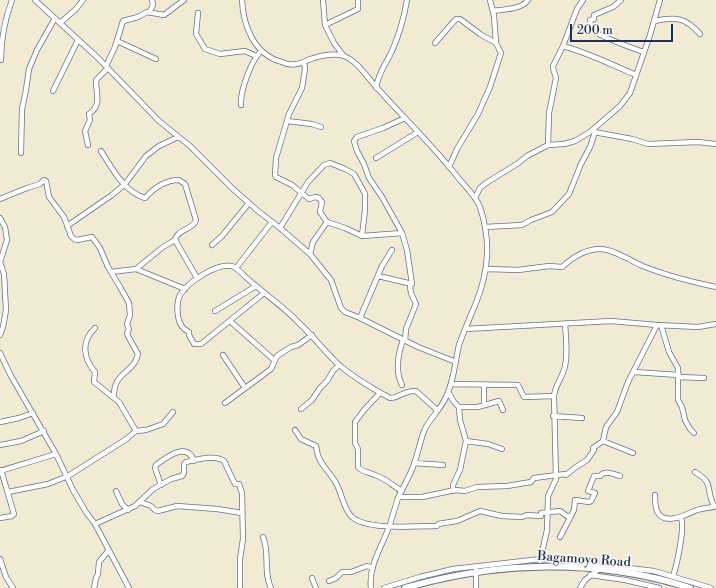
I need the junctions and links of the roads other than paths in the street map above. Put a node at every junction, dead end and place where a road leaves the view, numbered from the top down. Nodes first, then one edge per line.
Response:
1 (12, 0) edge
2 (35, 0) edge
3 (83, 0) edge
4 (152, 0) edge
5 (184, 0) edge
6 (242, 0) edge
7 (323, 0) edge
8 (358, 0) edge
9 (407, 0) edge
10 (490, 0) edge
11 (528, 0) edge
12 (583, 0) edge
13 (621, 0) edge
14 (660, 0) edge
15 (41, 2) edge
16 (493, 11) junction
17 (150, 12) junction
18 (198, 13) dead end
19 (55, 18) junction
20 (655, 21) junction
21 (60, 23) junction
22 (325, 25) junction
23 (2, 31) edge
24 (700, 34) dead end
25 (78, 40) junction
26 (117, 41) junction
27 (496, 42) junction
28 (435, 43) dead end
29 (564, 46) junction
30 (261, 51) junction
31 (644, 52) junction
32 (342, 55) junction
33 (256, 56) junction
34 (156, 59) dead end
35 (1, 60) edge
36 (304, 62) junction
37 (107, 67) junction
38 (636, 75) junction
39 (376, 88) junction
40 (53, 91) dead end
41 (241, 106) dead end
42 (405, 118) junction
43 (287, 121) junction
44 (321, 127) dead end
45 (418, 132) junction
46 (592, 132) junction
47 (178, 137) junction
48 (548, 144) junction
49 (716, 144) edge
50 (88, 145) dead end
51 (101, 151) dead end
52 (21, 153) dead end
53 (376, 158) dead end
54 (450, 167) junction
55 (125, 184) junction
56 (301, 192) junction
57 (475, 198) junction
58 (0, 199) edge
59 (249, 203) junction
60 (0, 218) edge
61 (272, 222) junction
62 (327, 222) junction
63 (67, 226) junction
64 (280, 228) junction
65 (485, 228) junction
66 (402, 233) junction
67 (362, 236) junction
68 (175, 240) junction
69 (212, 245) dead end
70 (392, 250) dead end
71 (310, 254) junction
72 (236, 268) junction
73 (136, 269) junction
74 (487, 269) junction
75 (111, 272) junction
76 (378, 276) junction
77 (197, 278) junction
78 (412, 284) junction
79 (256, 286) junction
80 (716, 287) edge
81 (185, 289) junction
82 (264, 293) junction
83 (215, 311) dead end
84 (360, 318) junction
85 (230, 321) junction
86 (565, 324) junction
87 (716, 324) edge
88 (659, 325) junction
89 (95, 328) dead end
90 (465, 328) junction
91 (0, 335) edge
92 (312, 335) junction
93 (404, 340) junction
94 (0, 354) edge
95 (223, 355) dead end
96 (274, 360) junction
97 (456, 362) junction
98 (339, 365) junction
99 (634, 372) junction
100 (679, 376) junction
101 (704, 378) dead end
102 (451, 384) junction
103 (484, 384) junction
104 (402, 385) dead end
105 (245, 388) junction
106 (448, 392) junction
107 (380, 393) junction
108 (554, 396) junction
109 (114, 397) junction
110 (225, 403) dead end
111 (484, 405) junction
112 (459, 407) junction
113 (301, 409) dead end
114 (437, 410) junction
115 (503, 410) dead end
116 (33, 412) junction
117 (173, 412) dead end
118 (554, 416) junction
119 (582, 418) dead end
120 (0, 422) edge
121 (295, 430) dead end
122 (44, 431) junction
123 (136, 431) junction
124 (694, 433) dead end
125 (603, 440) junction
126 (466, 441) junction
127 (0, 445) edge
128 (502, 449) dead end
129 (633, 453) dead end
130 (56, 454) junction
131 (194, 461) junction
132 (414, 463) junction
133 (443, 466) dead end
134 (0, 470) edge
135 (695, 472) dead end
136 (556, 475) junction
137 (68, 476) junction
138 (620, 476) dead end
139 (161, 485) junction
140 (116, 491) dead end
141 (402, 491) junction
142 (453, 491) junction
143 (8, 492) junction
144 (655, 495) dead end
145 (398, 497) junction
146 (140, 502) junction
147 (715, 506) edge
148 (128, 510) junction
149 (547, 512) junction
150 (242, 513) junction
151 (571, 516) junction
152 (0, 518) edge
153 (681, 518) junction
154 (95, 524) junction
155 (389, 527) junction
156 (263, 537) dead end
157 (560, 537) dead end
158 (109, 550) junction
159 (0, 559) edge
160 (541, 560) junction
161 (539, 566) junction
162 (373, 568) junction
163 (1, 569) edge
164 (477, 569) junction
165 (598, 570) junction
166 (590, 576) junction
167 (673, 576) junction
168 (312, 578) dead end
169 (329, 581) dead end
170 (399, 586) edge
171 (13, 588) edge
172 (94, 588) edge
173 (129, 588) edge
174 (240, 588) edge
175 (271, 588) edge
176 (316, 588) edge
177 (371, 588) edge
178 (384, 588) edge
179 (405, 588) edge
180 (476, 588) edge
181 (580, 588) edge
182 (659, 588) edge
183 (690, 588) edge
184 (711, 588) edge

1 - 23 street
2 - 15 street
3 - 21 street
4 - 17 street
5 - 17 street
6 - 30 street
7 - 22 street
8 - 22 street
9 - 39 street
10 - 16 street
11 - 16 street
12 - 29 street
13 - 31 street
14 - 20 street
15 - 19 street
16 - 27 street
17 - 26 street
18 - 33 street
19 - 21 street
19 - 52 street
20 - 24 street
20 - 31 street
21 - 25 street
22 - 32 street
23 - 35 street
25 - 37 street
25 - 40 street
26 - 34 street
26 - 37 street
27 - 28 street
27 - 54 street
29 - 38 street
29 - 48 street
30 - 33 street
30 - 36 street
31 - 38 street
32 - 36 street
32 - 39 street
33 - 41 street
36 - 43 street
37 - 47 street
37 - 50 street
38 - 46 street
39 - 42 street
42 - 45 street
42 - 66 street
43 - 44 street
43 - 56 street
45 - 53 street
45 - 54 street
46 - 48 street
46 - 49 street
46 - 65 street
47 - 55 street
47 - 59 street
48 - 57 street
51 - 55 street
54 - 57 street
55 - 63 street
55 - 68 street
56 - 62 street
56 - 64 street
56 - 67 street
57 - 65 street
58 - 63 street
59 - 61 street
59 - 69 street
60 - 91 street
61 - 64 street
61 - 72 street
62 - 67 street
62 - 71 street
63 - 75 street
64 - 71 street
65 - 74 street
66 - 67 street
66 - 78 street
68 - 73 street
68 - 77 street
70 - 76 street
71 - 84 street
72 - 77 street
72 - 79 street
73 - 75 street
73 - 81 street
74 - 80 street
74 - 90 street
75 - 109 street
76 - 78 street
76 - 84 street
77 - 81 street
78 - 93 street
79 - 82 street
79 - 83 street
81 - 85 street
82 - 85 street
82 - 92 street
84 - 93 street
85 - 96 street
86 - 88 street
86 - 90 street
86 - 108 street
87 - 88 street
88 - 99 street
88 - 100 street
89 - 109 street
90 - 97 street
92 - 96 street
92 - 98 street
93 - 97 street
93 - 104 street
94 - 116 street
95 - 105 street
96 - 105 street
97 - 102 street
98 - 107 street
98 - 113 street
99 - 100 street
99 - 125 street
100 - 101 street
100 - 124 street
102 - 103 street
102 - 106 street
103 - 108 street
103 - 111 street
105 - 110 street
106 - 112 street
106 - 114 street
107 - 114 street
107 - 141 street
108 - 118 street
109 - 123 street
111 - 112 street
111 - 115 street
112 - 126 street
114 - 132 street
116 - 120 street
116 - 122 street
117 - 123 street
118 - 119 street
118 - 136 street
121 - 155 street
122 - 127 street
122 - 130 street
123 - 137 street
125 - 129 street
125 - 136 street
126 - 128 street
126 - 142 street
130 - 134 street
130 - 137 street
131 - 139 street
131 - 139 street
131 - 150 street
132 - 133 street
132 - 141 street
134 - 143 street
135 - 147 street
136 - 142 street
136 - 149 street
137 - 143 street
137 - 154 street
138 - 151 street
139 - 146 street
140 - 148 street
141 - 145 street
142 - 145 street
143 - 152 street
144 - 153 street
145 - 155 street
146 - 148 street
146 - 150 street
147 - 153 street
148 - 154 street
149 - 151 street
149 - 155 street
149 - 160 street
150 - 174 street
151 - 157 street
153 - 167 street
154 - 158 street
155 - 162 street
156 - 175 street
158 - 172 street
158 - 173 street
159 - 163 street
160 - 161 street
160 - 164 street
160 - 167 street
161 - 164 highway, Bagamoyo Road
161 - 165 highway, Bagamoyo Road
162 - 169 street
162 - 177 street
163 - 171 street
164 - 170 street
164 - 179 highway, Bagamoyo Road
164 - 180 street
165 - 166 street
165 - 183 highway, Bagamoyo Road
166 - 181 street
166 - 182 street
167 - 184 street
168 - 176 street
170 - 178 street

